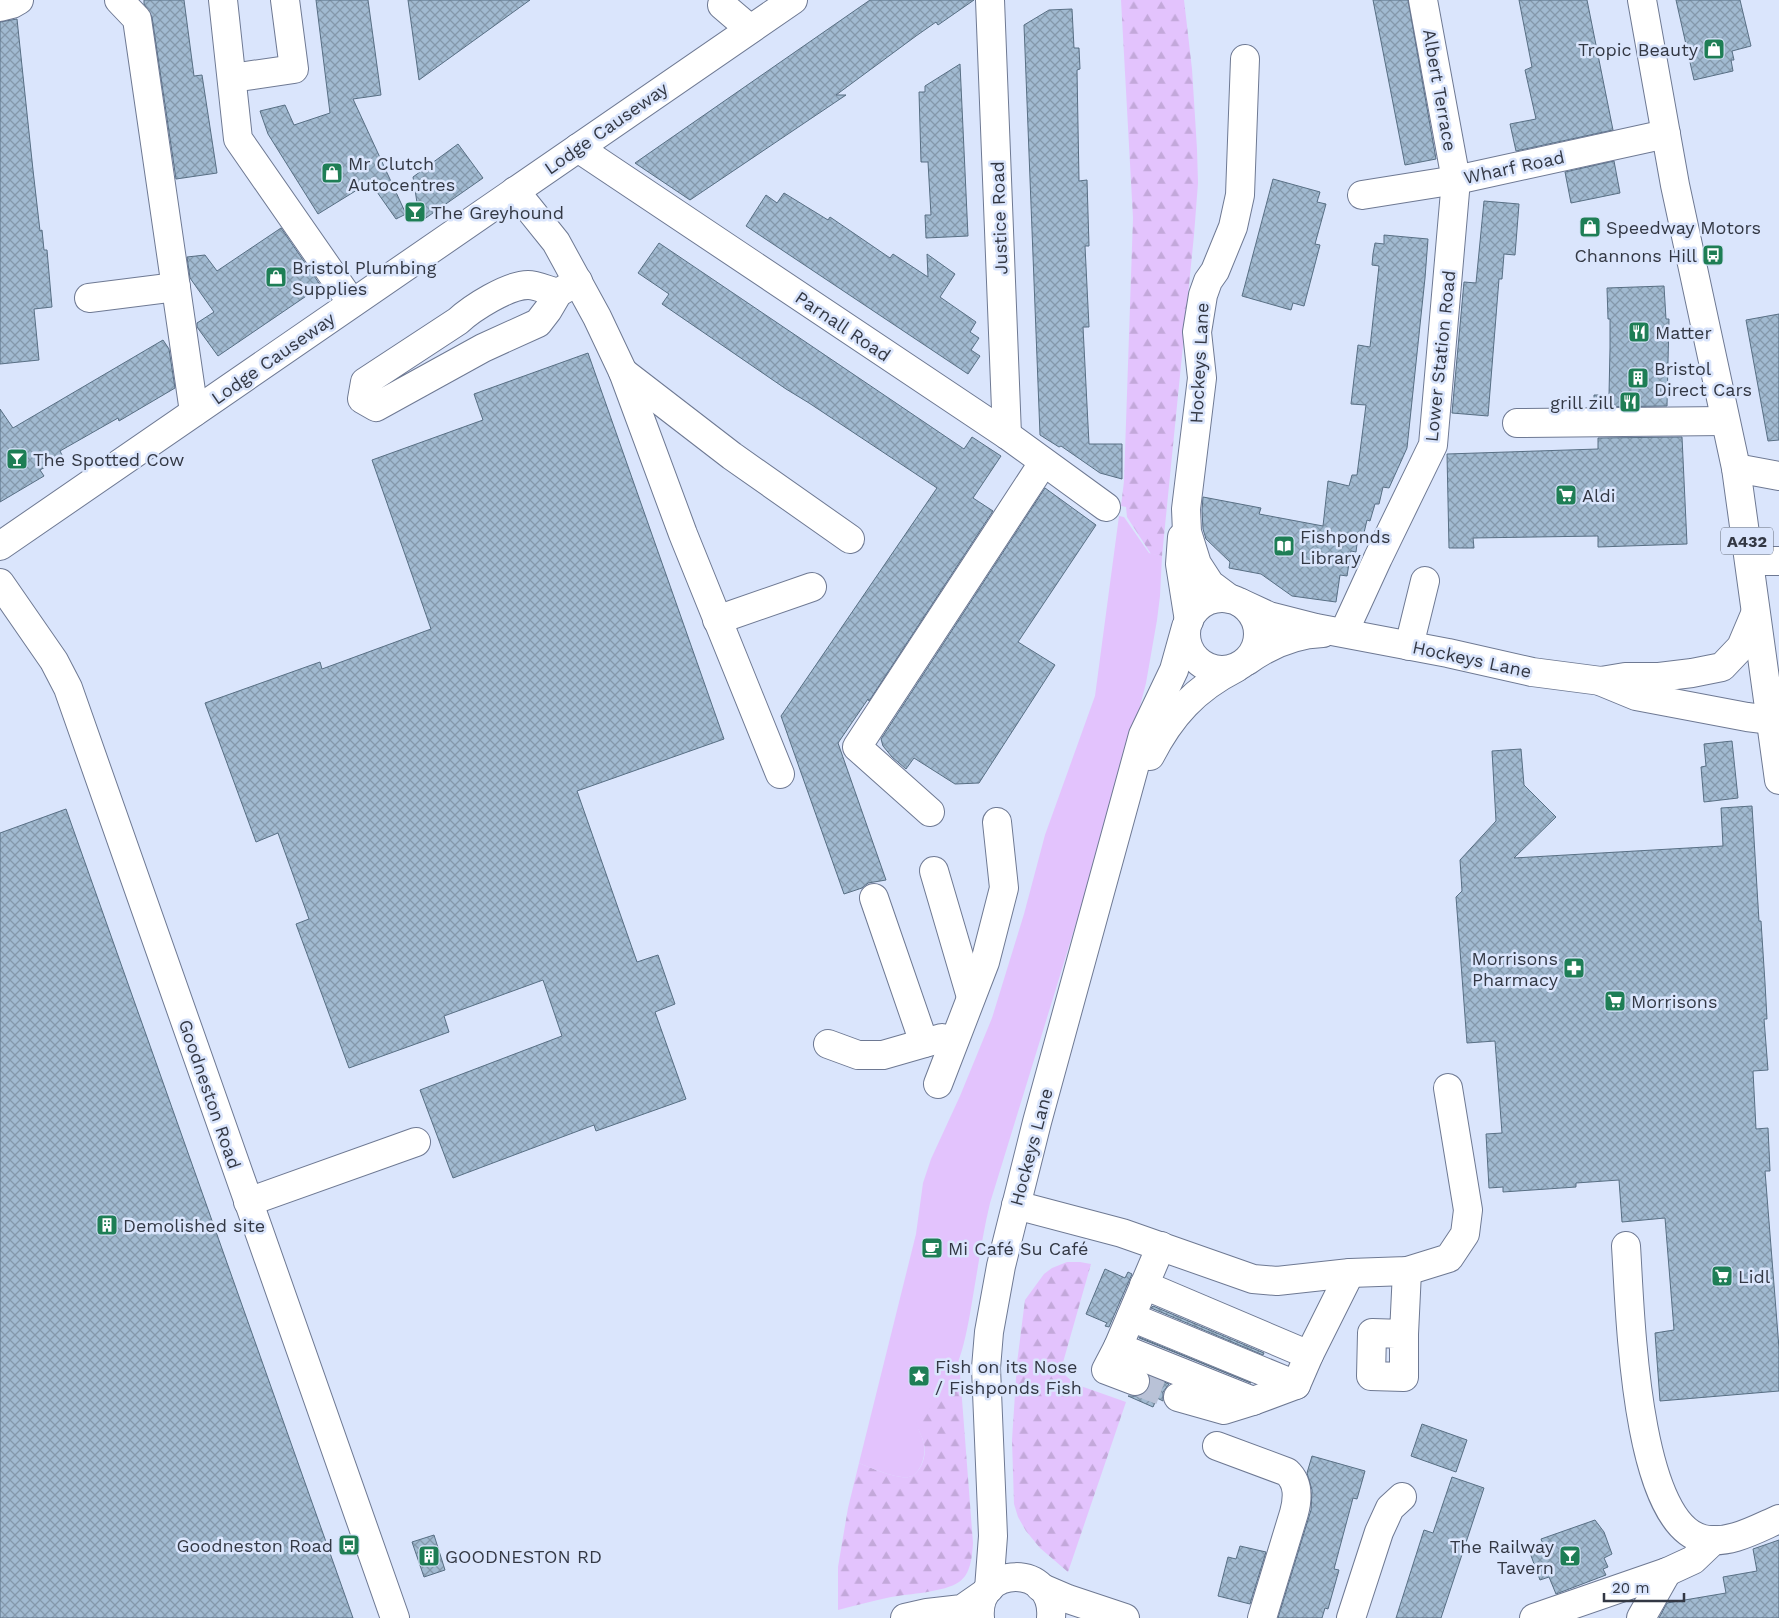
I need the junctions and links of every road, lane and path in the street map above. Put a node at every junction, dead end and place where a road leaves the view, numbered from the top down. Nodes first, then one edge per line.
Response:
1 (19, 0) edge
2 (119, 0) edge
3 (223, 0) edge
4 (285, 0) edge
5 (793, 0) edge
6 (990, 0) edge
7 (1423, 0) edge
8 (1642, 0) edge
9 (722, 5) dead end
10 (0, 7) edge
11 (750, 29) junction
12 (1245, 59) dead end
13 (232, 78) junction
14 (1666, 134) junction
15 (578, 148) junction
16 (1456, 180) junction
17 (515, 191) junction
18 (1362, 195) dead end
19 (176, 287) junction
20 (568, 287) junction
21 (89, 298) dead end
22 (352, 303) junction
23 (623, 372) junction
24 (194, 412) junction
25 (1725, 420) junction
26 (1517, 423) dead end
27 (1007, 435) junction
28 (1043, 463) junction
29 (1736, 468) junction
30 (1779, 476) edge
31 (1106, 507) dead end
32 (1186, 509) junction
33 (850, 539) dead end
34 (0, 546) edge
35 (1750, 561) junction
36 (1779, 561) edge
37 (1425, 581) dead end
38 (0, 583) edge
39 (812, 587) dead end
40 (1235, 601) junction
41 (1755, 614) junction
42 (717, 620) junction
43 (1187, 624) junction
44 (1344, 632) junction
45 (1409, 646) junction
46 (1241, 664) junction
47 (1601, 681) junction
48 (1775, 720) edge
49 (780, 774) dead end
50 (1779, 780) edge
51 (930, 812) dead end
52 (1121, 816) junction
53 (997, 822) dead end
54 (934, 871) dead end
55 (874, 898) dead end
56 (971, 997) junction
57 (957, 1034) junction
58 (924, 1043) junction
59 (828, 1044) dead end
60 (938, 1084) dead end
61 (1448, 1088) dead end
62 (416, 1142) dead end
63 (248, 1202) junction
64 (1016, 1205) junction
65 (1161, 1246) junction
66 (1626, 1246) dead end
67 (1407, 1271) junction
68 (1350, 1274) junction
69 (1144, 1285) junction
70 (1131, 1317) junction
71 (1404, 1334) dead end
72 (1118, 1347) junction
73 (1309, 1355) junction
74 (1135, 1381) tunnel mouth
75 (1296, 1385) junction
76 (1178, 1397) tunnel mouth
77 (1253, 1402) junction
78 (1218, 1446) dead end
79 (990, 1486) junction
80 (1402, 1497) dead end
81 (1779, 1519) edge
82 (1708, 1539) junction
83 (1667, 1572) junction
84 (1032, 1582) junction
85 (985, 1600) edge
86 (395, 1618) edge
87 (905, 1618) edge
88 (1051, 1618) edge
89 (1124, 1618) edge
90 (1262, 1618) edge
91 (1351, 1618) edge
92 (1534, 1618) edge
93 (1641, 1618) edge

1 - 10 street
2 - 19 street
3 - 13 street
4 - 13 street
5 - 11 street, Lodge Causeway
6 - 27 street, Justice Road
7 - 16 street, Albert Terrace
8 - 14 street, A432
9 - 11 street
11 - 15 street, Lodge Causeway
12 - 32 street, Hockeys Lane
13 - 22 street
14 - 16 street, Wharf Road
14 - 25 street, A432
15 - 17 street, Lodge Causeway
15 - 27 street, Parnall Road
16 - 18 street, Wharf Road
16 - 44 street, Lower Station Road
17 - 20 street
17 - 22 street, Lodge Causeway
19 - 21 street
19 - 24 street
20 - 20 street
20 - 23 street
22 - 24 street, Lodge Causeway
23 - 33 street
23 - 42 street
24 - 34 street, Lodge Causeway
25 - 26 street
25 - 29 street, A432
27 - 28 street, Parnall Road
28 - 31 street, Parnall Road
28 - 51 street
29 - 30 street
29 - 35 street, A432
32 - 40 street, Hockeys Lane
32 - 43 street
35 - 36 street
35 - 41 street, A432
37 - 45 street
38 - 63 street, Goodneston Road
39 - 42 street
40 - 43 street, Hockeys Lane
40 - 44 street, Hockeys Lane
40 - 46 street, Hockeys Lane
41 - 47 street, Hockeys Lane
41 - 48 street, A432
42 - 49 street
43 - 46 street
43 - 52 street, Hockeys Lane
44 - 45 street, Hockeys Lane
44 - 46 street, Hockeys Lane
45 - 47 street, Hockeys Lane
46 - 52 street, Hockeys Lane
47 - 48 street, Hockeys Lane
48 - 50 street, A432
52 - 64 street, Hockeys Lane
53 - 56 street
54 - 56 street
55 - 58 street
56 - 57 street
57 - 58 street
57 - 60 street
58 - 59 street
61 - 67 street
62 - 63 street
63 - 86 street, Goodneston Road
64 - 65 street
64 - 79 street, Hockeys Lane
65 - 68 street
65 - 69 street
66 - 82 street
67 - 68 street
67 - 71 street
68 - 73 street
69 - 70 street
69 - 73 street
70 - 72 street
70 - 75 street
72 - 74 street
72 - 77 street
73 - 75 street
75 - 77 street
76 - 77 street
78 - 90 street
79 - 84 street, Hockeys Lane
79 - 85 street, Hockeys Lane
80 - 91 street
81 - 82 street
82 - 83 street
83 - 92 street
83 - 93 street
84 - 85 street
84 - 88 street, Hockeys Lane
84 - 89 street
85 - 87 street

